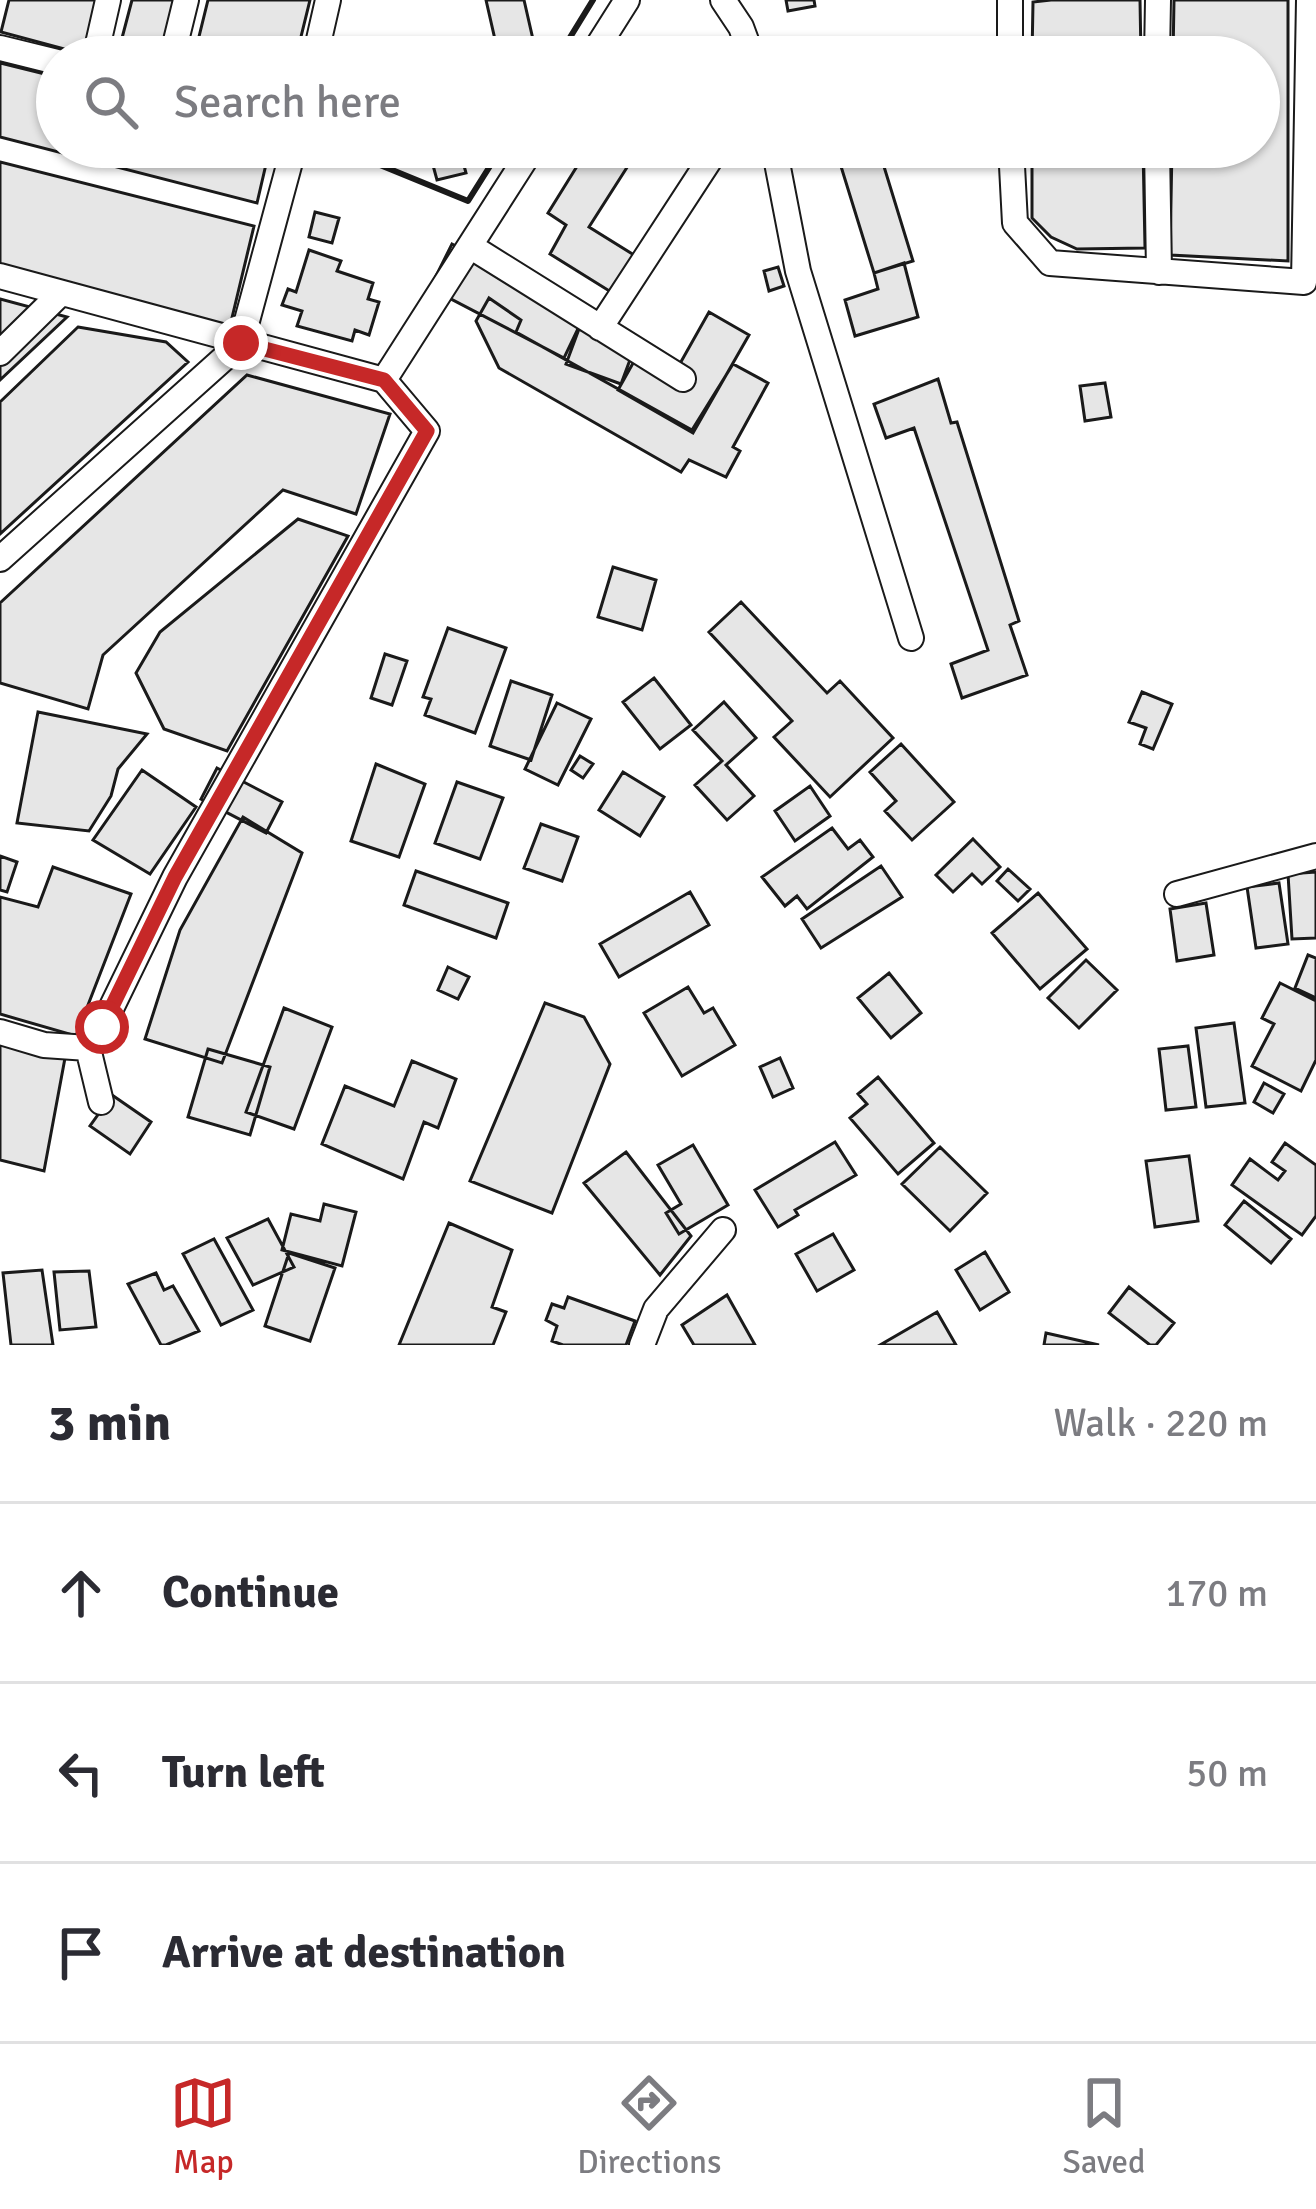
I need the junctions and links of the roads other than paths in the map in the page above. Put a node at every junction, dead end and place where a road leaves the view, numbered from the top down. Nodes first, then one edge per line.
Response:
1 (108, 0) edge
2 (186, 0) edge
3 (328, 0) edge
4 (627, 0) edge
5 (722, 0) edge
6 (1010, 0) edge
7 (1158, 0) edge
8 (1309, 0) edge
9 (100, 36) edge
10 (177, 36) edge
11 (320, 36) edge
12 (604, 36) edge
13 (744, 36) edge
14 (1010, 36) edge
15 (1157, 36) edge
16 (0, 47) edge
17 (36, 56) edge
18 (288, 168) edge
19 (520, 168) edge
20 (704, 168) edge
21 (778, 168) edge
22 (1012, 168) edge
23 (1157, 168) edge
24 (470, 246) junction
25 (1159, 272) junction
26 (0, 276) edge
27 (61, 293) junction
28 (600, 328) junction
29 (241, 343) junction
30 (0, 353) edge
31 (683, 379) dead end
32 (384, 380) junction
33 (0, 559) edge
34 (911, 638) dead end
35 (1316, 856) edge
36 (1177, 893) dead end
37 (0, 1032) edge
38 (88, 1048) junction
39 (101, 1102) dead end
40 (722, 1230) dead end
41 (642, 1345) edge

1 - 9 street
2 - 10 street
3 - 11 street
4 - 12 street
5 - 13 street
6 - 14 street
7 - 15 street
8 - 25 street
16 - 17 street
18 - 29 street
19 - 24 street
20 - 28 street
21 - 34 street
22 - 25 street
23 - 25 street
24 - 28 street
24 - 32 street
26 - 27 street
27 - 29 street
27 - 30 street
28 - 31 street
29 - 32 street
29 - 33 street
32 - 38 street
35 - 36 street
37 - 38 street
38 - 39 street
40 - 41 street

